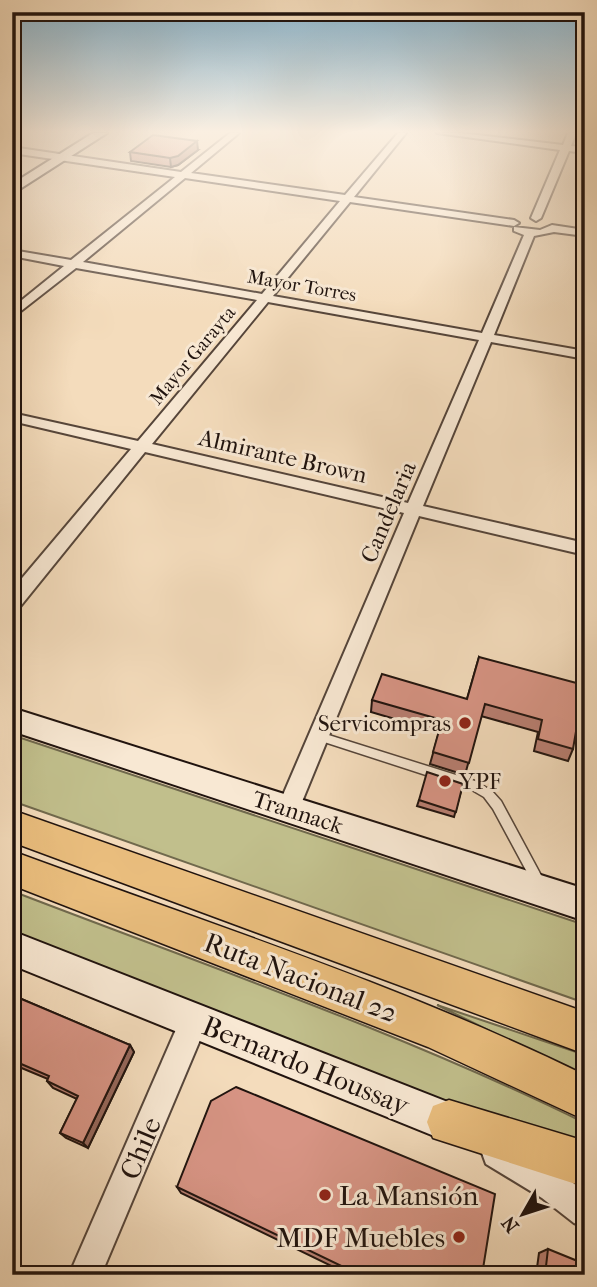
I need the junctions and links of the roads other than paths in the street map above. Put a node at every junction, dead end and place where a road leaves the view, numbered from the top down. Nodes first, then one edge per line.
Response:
1 (161, 193) edge
2 (312, 193) edge
3 (351, 193) edge
4 (547, 193) edge
5 (347, 198) junction
6 (533, 225) junction
7 (585, 233) edge
8 (12, 253) edge
9 (74, 264) junction
10 (265, 298) junction
11 (12, 314) edge
12 (486, 337) junction
13 (585, 355) edge
14 (12, 417) edge
15 (141, 447) junction
16 (414, 510) junction
17 (585, 549) edge
18 (12, 603) edge
19 (12, 719) edge
20 (319, 736) junction
21 (288, 809) junction
22 (12, 826) edge
23 (12, 869) edge
24 (545, 892) junction
25 (585, 905) edge
26 (12, 948) edge
27 (194, 1021) junction
28 (585, 1032) edge
29 (585, 1098) edge
30 (449, 1122) junction
31 (585, 1164) edge
32 (585, 1212) edge
33 (85, 1275) edge

1 - 9 street
2 - 5 street
3 - 5 street, Mayor Garayta
4 - 6 street, Candelaria
5 - 6 street
5 - 10 street, Mayor Garayta
6 - 7 street
6 - 12 street, Candelaria
8 - 9 street, Mayor Torres
9 - 10 street, Mayor Torres
9 - 11 street
10 - 12 street, Mayor Torres
10 - 15 street, Mayor Garayta
12 - 13 street, Mayor Torres
12 - 16 street, Candelaria
14 - 15 street, Almirante Brown
15 - 16 street, Almirante Brown
15 - 18 street, Mayor Garayta
16 - 17 street, Almirante Brown
16 - 20 street, Candelaria
19 - 21 street, Trannack
20 - 21 street, Candelaria
20 - 24 lane
21 - 24 street, Trannack
22 - 28 main road, Ruta Nacional 22
23 - 29 main road, Ruta Nacional 22
24 - 25 street, Trannack
26 - 27 street, Bernardo Houssay
27 - 30 street, Bernardo Houssay
27 - 33 street, Chile
30 - 31 main road
30 - 32 street, Bernardo Houssay

